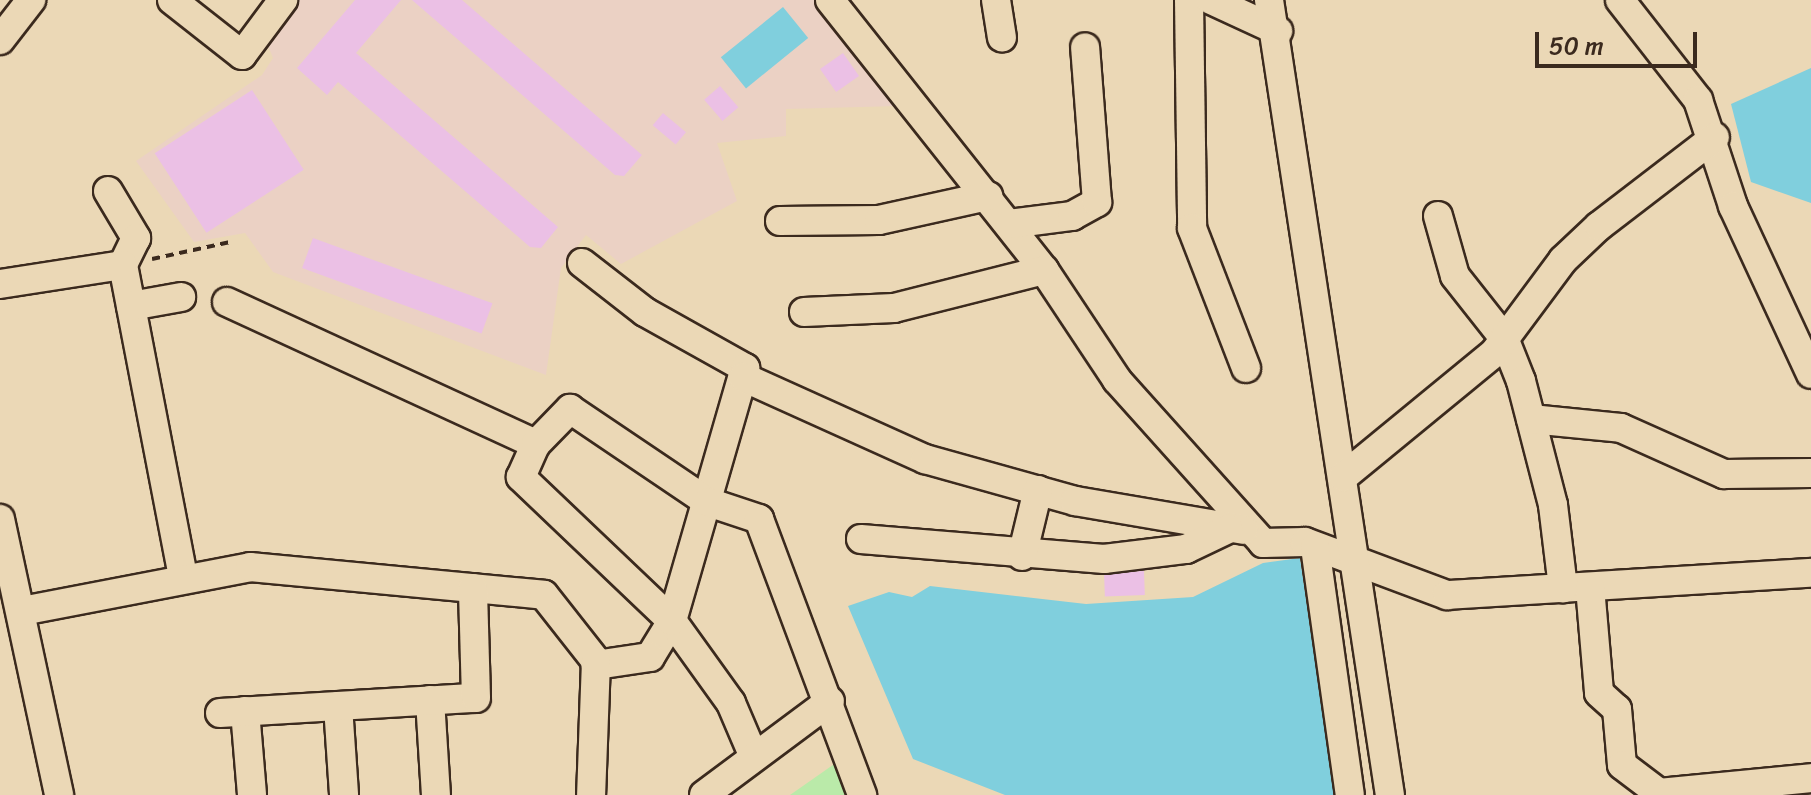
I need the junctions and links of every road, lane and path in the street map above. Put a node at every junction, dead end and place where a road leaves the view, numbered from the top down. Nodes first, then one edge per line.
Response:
1 (31, 0) edge
2 (172, 0) edge
3 (283, 0) edge
4 (830, 0) edge
5 (996, 0) edge
6 (1189, 0) edge
7 (1211, 0) edge
8 (1269, 0) edge
9 (1634, 3) edge
10 (1278, 31) junction
11 (1002, 38) dead end
12 (0, 40) edge
13 (1085, 47) dead end
14 (1715, 137) junction
15 (108, 191) dead end
16 (988, 196) junction
17 (1438, 216) dead end
18 (780, 221) dead end
19 (1009, 224) junction
20 (230, 242) dead end
21 (582, 263) dead end
22 (123, 265) junction
23 (1044, 270) junction
24 (0, 284) edge
25 (181, 297) dead end
26 (227, 302) dead end
27 (131, 306) junction
28 (804, 312) dead end
29 (1504, 338) junction
30 (1246, 368) dead end
31 (1811, 374) edge
32 (743, 377) junction
33 (1531, 419) junction
34 (536, 444) junction
35 (1811, 473) edge
36 (1343, 477) junction
37 (1038, 490) junction
38 (708, 502) junction
39 (0, 519) edge
40 (1236, 529) junction
41 (861, 539) dead end
42 (1315, 547) junction
43 (1022, 556) junction
44 (1355, 563) junction
45 (1811, 573) edge
46 (183, 577) junction
47 (473, 588) junction
48 (1577, 588) junction
49 (22, 611) junction
50 (672, 621) junction
51 (596, 665) junction
52 (430, 700) junction
53 (830, 701) junction
54 (338, 706) junction
55 (754, 757) junction
56 (1811, 778) edge
57 (50, 793) edge
58 (1659, 794) edge
59 (252, 795) edge
60 (344, 795) edge
61 (436, 795) edge
62 (591, 795) edge
63 (704, 795) edge
64 (862, 795) edge
65 (1350, 795) edge
66 (1390, 795) edge

1 - 12 street
2 - 3 street
4 - 16 street
5 - 11 street
6 - 30 street
7 - 10 street
8 - 10 street
9 - 14 street
10 - 36 street
13 - 19 street
14 - 29 street
14 - 31 street
15 - 22 street
16 - 18 street
16 - 19 street
17 - 29 street
19 - 23 street
20 - 22 path
21 - 32 street
22 - 24 street
22 - 27 street
23 - 28 street
23 - 40 street
25 - 27 street
26 - 34 street
27 - 46 street
29 - 33 street
29 - 36 street
32 - 37 street
32 - 38 street
33 - 35 street
33 - 48 street
34 - 38 street
34 - 50 street
36 - 44 street
37 - 40 street
37 - 43 street
38 - 50 street
38 - 53 street
39 - 49 street
40 - 42 street
40 - 43 street
41 - 43 street
42 - 44 street
42 - 65 street
44 - 48 street
44 - 66 street
45 - 48 street
46 - 47 street
46 - 49 street
47 - 51 street
47 - 52 street
48 - 58 street
49 - 57 street
50 - 51 street
50 - 55 street
51 - 62 street
52 - 54 street
52 - 61 street
53 - 55 street
53 - 64 street
54 - 59 street
54 - 60 street
55 - 63 street
56 - 58 street

